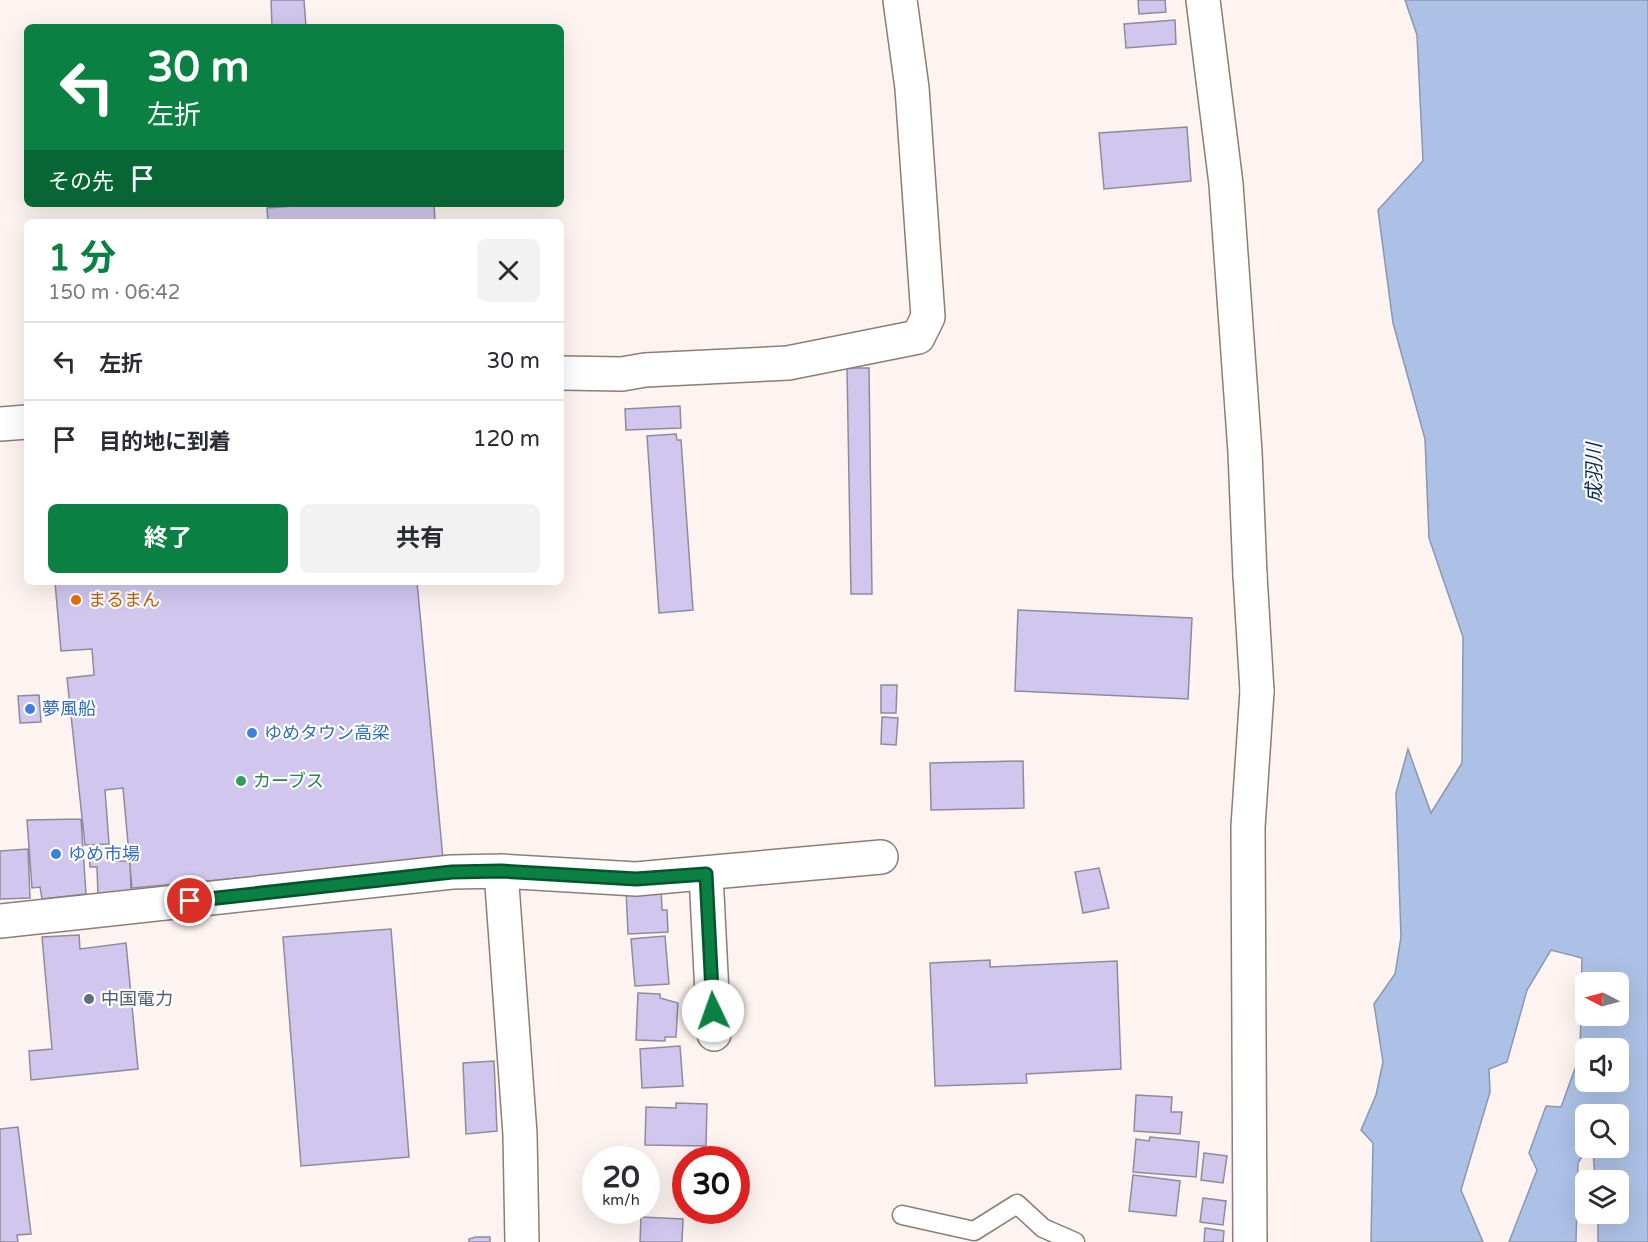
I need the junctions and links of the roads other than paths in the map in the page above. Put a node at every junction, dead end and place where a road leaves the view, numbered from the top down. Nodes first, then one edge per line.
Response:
1 (900, 0) edge
2 (1203, 0) edge
3 (564, 373) edge
4 (24, 422) edge
5 (0, 424) edge
6 (881, 857) dead end
7 (501, 871) junction
8 (706, 874) junction
9 (0, 921) edge
10 (714, 1034) dead end
11 (902, 1215) dead end
12 (522, 1242) edge
13 (1075, 1242) edge
14 (1250, 1242) edge

1 - 3 street
2 - 14 street
4 - 5 street
6 - 8 street
7 - 8 street
7 - 9 street
7 - 12 street
8 - 10 street
11 - 13 lane

